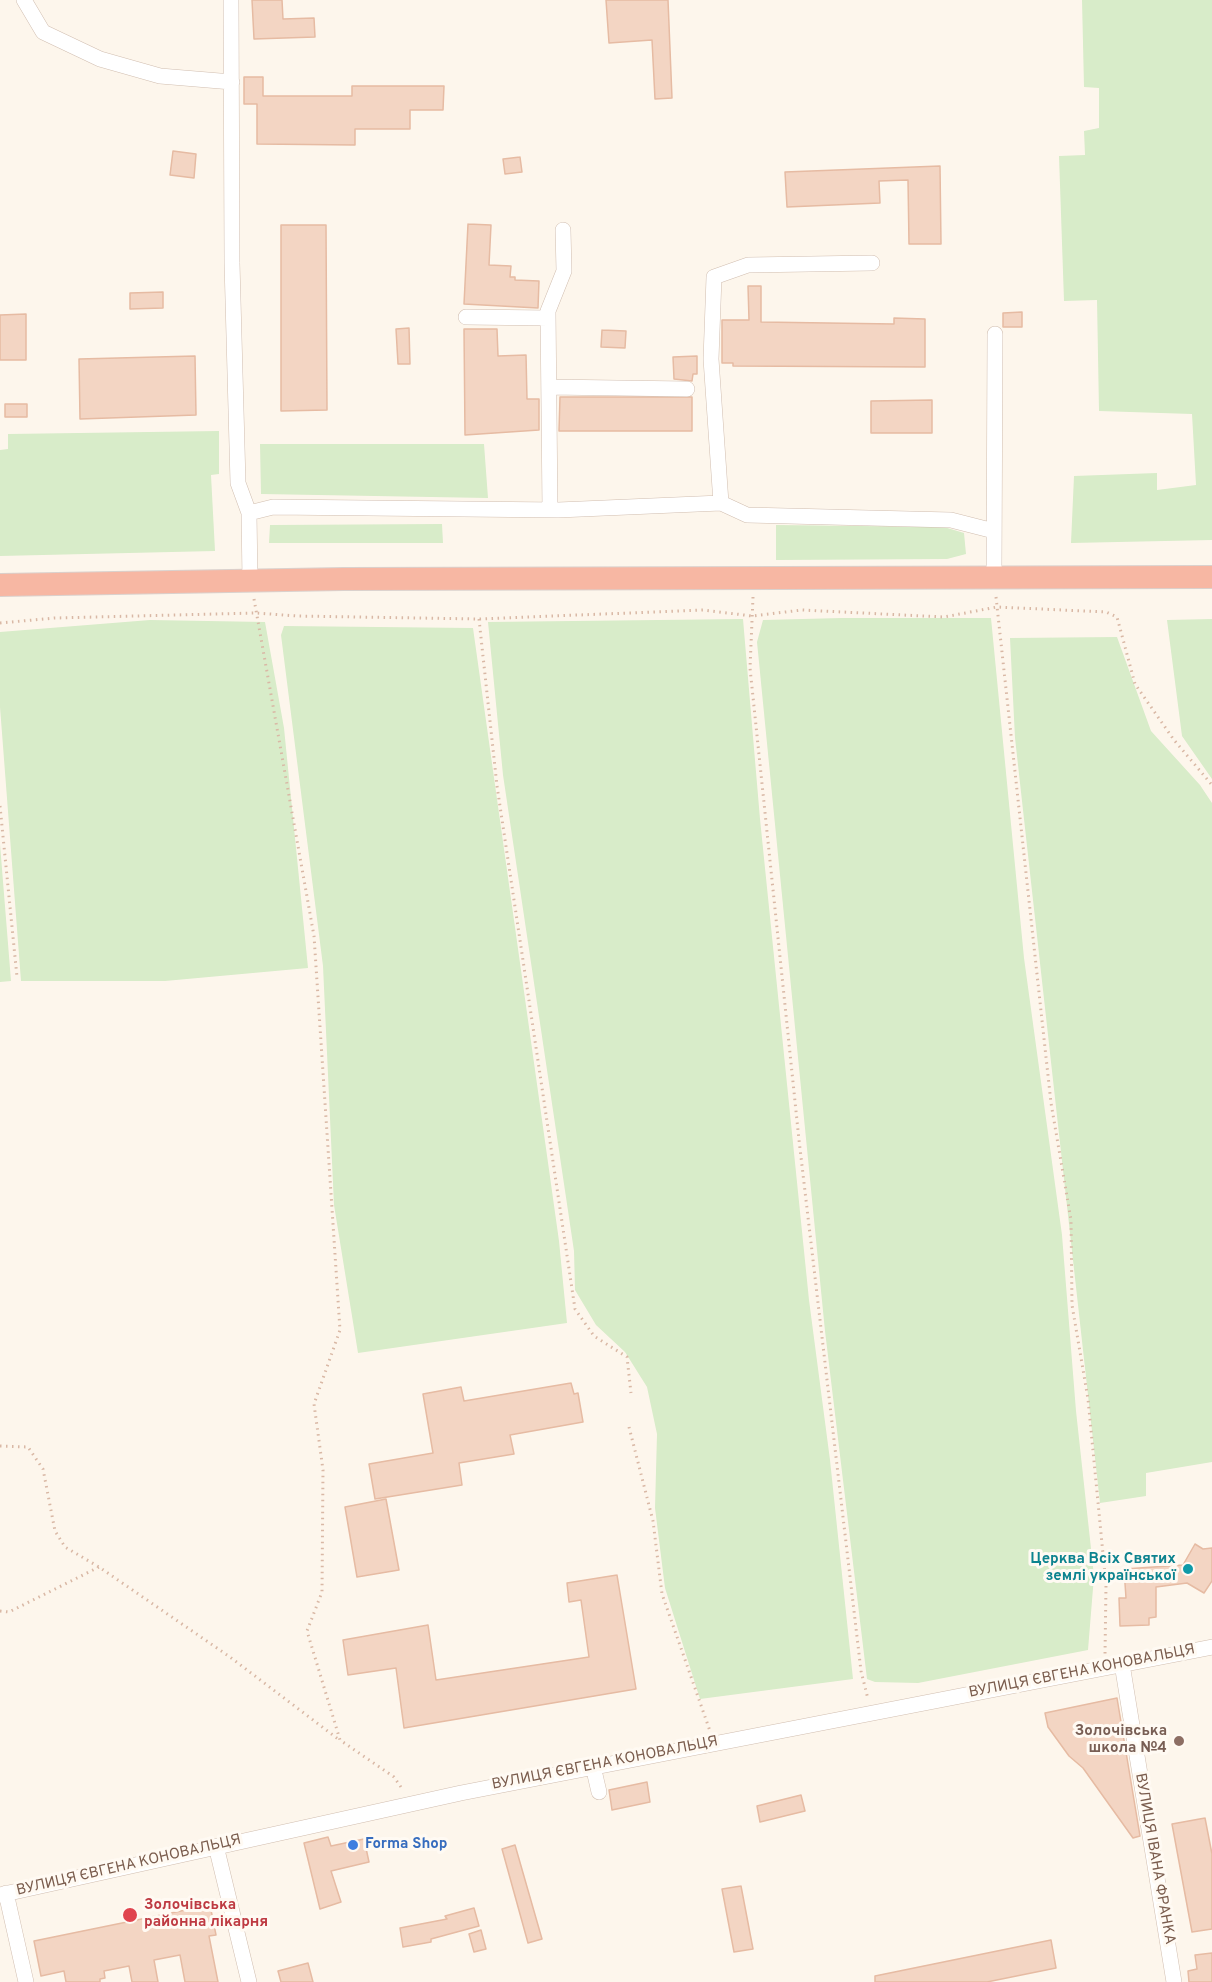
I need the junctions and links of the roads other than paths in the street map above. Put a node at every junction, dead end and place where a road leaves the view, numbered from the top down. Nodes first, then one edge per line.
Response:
1 (24, 0) edge
2 (231, 0) edge
3 (232, 82) junction
4 (563, 230) dead end
5 (872, 263) dead end
6 (466, 317) dead end
7 (548, 318) junction
8 (995, 334) dead end
9 (549, 387) junction
10 (687, 388) dead end
11 (721, 503) junction
12 (550, 510) junction
13 (249, 513) junction
14 (994, 531) junction
15 (994, 576) junction
16 (1212, 577) edge
17 (250, 580) junction
18 (0, 585) edge
19 (1212, 1647) edge
20 (1122, 1664) junction
21 (593, 1766) junction
22 (599, 1792) dead end
23 (216, 1846) junction
24 (3, 1894) edge
25 (26, 1982) edge
26 (249, 1982) edge
27 (1174, 1982) edge

1 - 3 street
2 - 3 street
3 - 13 street
4 - 7 street
5 - 11 street
6 - 7 street
7 - 9 street
8 - 14 street
9 - 10 street
9 - 12 street
11 - 12 street
11 - 14 street
12 - 13 street
13 - 17 street
14 - 15 street
15 - 16 highway
15 - 17 highway
17 - 18 highway
19 - 20 street, ВУЛИЦЯ ЄВГЕНА КОНОВАЛЬЦЯ
20 - 21 street, ВУЛИЦЯ ЄВГЕНА КОНОВАЛЬЦЯ
20 - 27 street, ВУЛИЦЯ ІВАНА ФРАНКА
21 - 22 street
21 - 23 street, ВУЛИЦЯ ЄВГЕНА КОНОВАЛЬЦЯ
23 - 24 street, ВУЛИЦЯ ЄВГЕНА КОНОВАЛЬЦЯ
23 - 26 street
24 - 25 street

